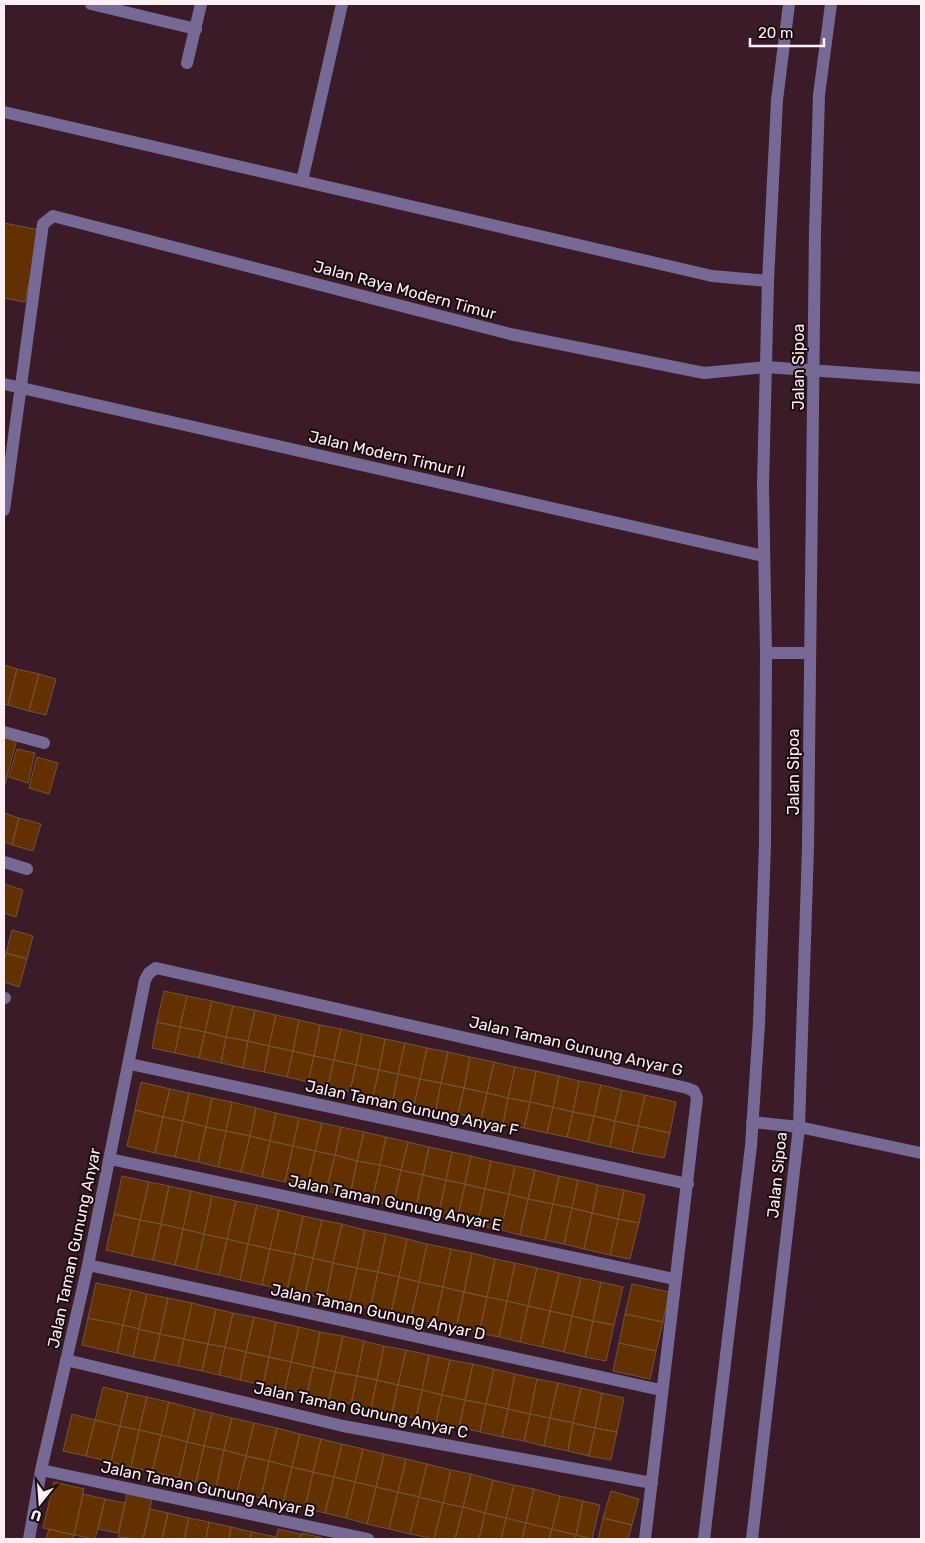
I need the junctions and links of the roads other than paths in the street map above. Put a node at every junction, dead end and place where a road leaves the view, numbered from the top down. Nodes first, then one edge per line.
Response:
1 (91, 4) edge
2 (201, 4) edge
3 (342, 4) edge
4 (789, 4) edge
5 (831, 4) edge
6 (196, 29) junction
7 (188, 63) dead end
8 (4, 112) edge
9 (302, 181) junction
10 (768, 281) junction
11 (766, 367) junction
12 (814, 370) junction
13 (921, 378) edge
14 (4, 384) edge
15 (20, 387) junction
16 (4, 510) edge
17 (764, 556) junction
18 (810, 653) junction
19 (766, 654) junction
20 (4, 732) edge
21 (44, 743) dead end
22 (4, 862) edge
23 (27, 869) dead end
24 (156, 968) joint
25 (130, 1064) junction
26 (752, 1122) junction
27 (799, 1127) junction
28 (921, 1153) edge
29 (110, 1159) junction
30 (688, 1184) junction
31 (88, 1265) junction
32 (674, 1279) junction
33 (66, 1360) junction
34 (661, 1390) junction
35 (41, 1470) junction
36 (652, 1483) junction
37 (29, 1539) edge
38 (368, 1539) edge
39 (645, 1539) edge
40 (704, 1539) edge
41 (752, 1539) edge

1 - 6 street
2 - 6 street
3 - 9 street
4 - 10 street
5 - 12 street, Jalan Sipoa
6 - 7 street
8 - 9 street
9 - 10 street
10 - 11 street
11 - 12 street, Jalan Raya Modern Timur
11 - 15 street, Jalan Raya Modern Timur
11 - 17 street
12 - 13 street, Jalan Raya Modern Timur
12 - 18 street, Jalan Sipoa
14 - 15 street, Jalan Modern Timur II
15 - 16 street
15 - 17 street, Jalan Modern Timur II
17 - 19 street
18 - 19 street
18 - 27 street, Jalan Sipoa
19 - 26 street
20 - 21 street
22 - 23 street
24 - 25 street, Jalan Taman Gunung Anyar
24 - 30 street, Jalan Taman Gunung Anyar G
25 - 29 street, Jalan Taman Gunung Anyar
25 - 30 street, Jalan Taman Gunung Anyar F
26 - 27 street
26 - 40 street
27 - 28 street
27 - 41 street, Jalan Sipoa
29 - 31 street, Jalan Taman Gunung Anyar
29 - 32 street, Jalan Taman Gunung Anyar E
30 - 32 street, Jalan Taman Gunung Anyar G
31 - 33 street, Jalan Taman Gunung Anyar
31 - 34 street, Jalan Taman Gunung Anyar D
32 - 34 street, Jalan Taman Gunung Anyar G
33 - 35 street, Jalan Taman Gunung Anyar
33 - 36 street, Jalan Taman Gunung Anyar C
34 - 36 street, Jalan Taman Gunung Anyar G
35 - 37 street, Jalan Taman Gunung Anyar
35 - 38 street, Jalan Taman Gunung Anyar B
36 - 39 street, Jalan Taman Gunung Anyar G

